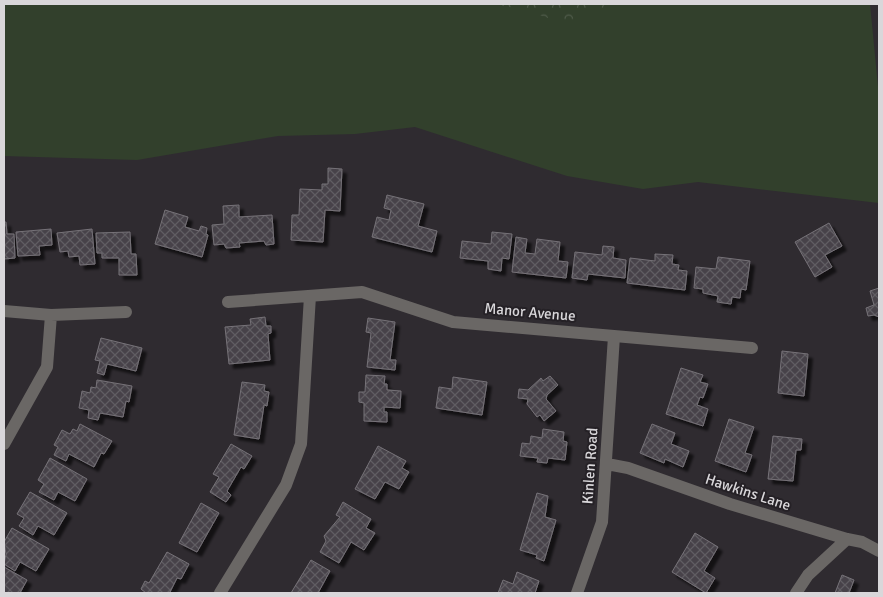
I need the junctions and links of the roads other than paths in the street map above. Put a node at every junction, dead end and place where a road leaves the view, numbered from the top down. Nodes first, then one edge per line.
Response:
1 (310, 296) junction
2 (228, 302) dead end
3 (4, 311) edge
4 (126, 312) dead end
5 (51, 315) junction
6 (614, 336) junction
7 (752, 348) dead end
8 (4, 444) edge
9 (607, 464) junction
10 (847, 539) junction
11 (879, 551) edge
12 (220, 593) edge
13 (577, 593) edge
14 (796, 593) edge

1 - 2 street, Manor Avenue
1 - 6 street, Manor Avenue
1 - 12 street
3 - 5 street
4 - 5 street
5 - 8 street
6 - 7 street, Manor Avenue
6 - 9 street, Kinlen Road
9 - 10 street, Hawkins Lane
9 - 13 street, Kinlen Road
10 - 11 street, Hawkins Lane
10 - 14 street

